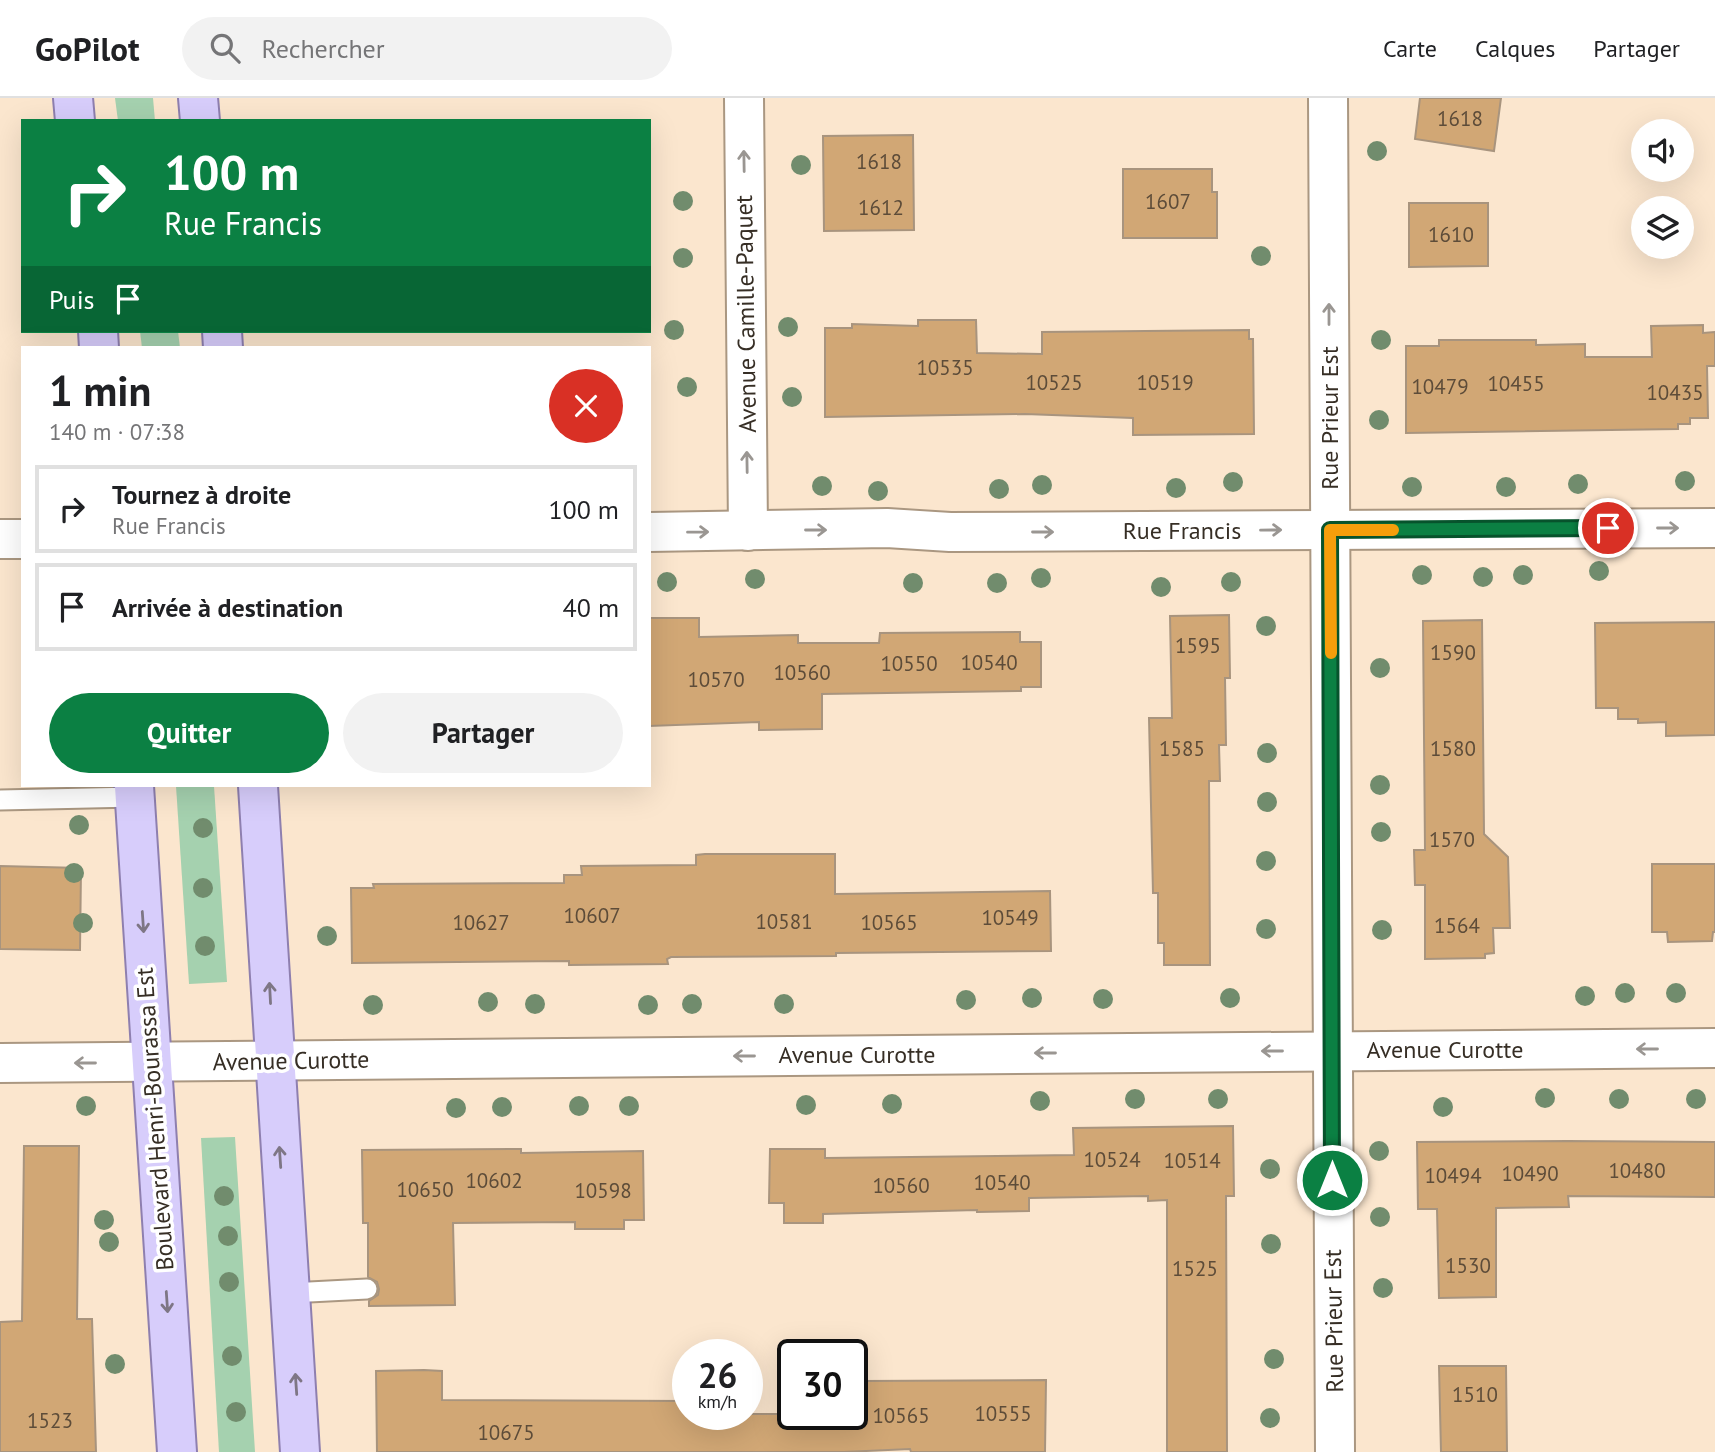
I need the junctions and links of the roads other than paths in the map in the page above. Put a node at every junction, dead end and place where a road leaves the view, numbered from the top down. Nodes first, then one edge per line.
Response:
1 (73, 98) edge
2 (198, 98) edge
3 (744, 98) edge
4 (1328, 98) edge
5 (75, 119) edge
6 (200, 119) edge
7 (1715, 528) edge
8 (1330, 530) junction
9 (747, 531) junction
10 (651, 533) edge
11 (0, 539) edge
12 (21, 539) edge
13 (258, 787) edge
14 (135, 791) edge
15 (0, 800) edge
16 (1715, 1048) edge
17 (1332, 1051) junction
18 (274, 1061) junction
19 (0, 1063) edge
20 (153, 1063) junction
21 (367, 1290) dead end
22 (290, 1293) junction
23 (177, 1452) edge
24 (300, 1452) edge
25 (1335, 1452) edge

1 - 5 main road
2 - 6 main road
9 -> 3 street, Avenue Camille-Paquet
8 -> 4 street, Rue Prieur Est
8 -> 7 street, Rue Francis
9 -> 8 street, Rue Francis
8 - 17 street, Rue Prieur Est
10 -> 9 street, Rue Francis
11 - 12 street
18 -> 13 main road
14 - 15 lane
14 -> 20 main road, Boulevard Henri-Bourassa Est
16 -> 17 street, Avenue Curotte
17 -> 18 street, Avenue Curotte
17 - 25 street, Rue Prieur Est
18 - 20 street, Avenue Curotte
22 -> 18 main road
20 -> 19 street, Avenue Curotte
20 -> 23 main road, Boulevard Henri-Bourassa Est
21 - 22 lane
24 -> 22 main road

